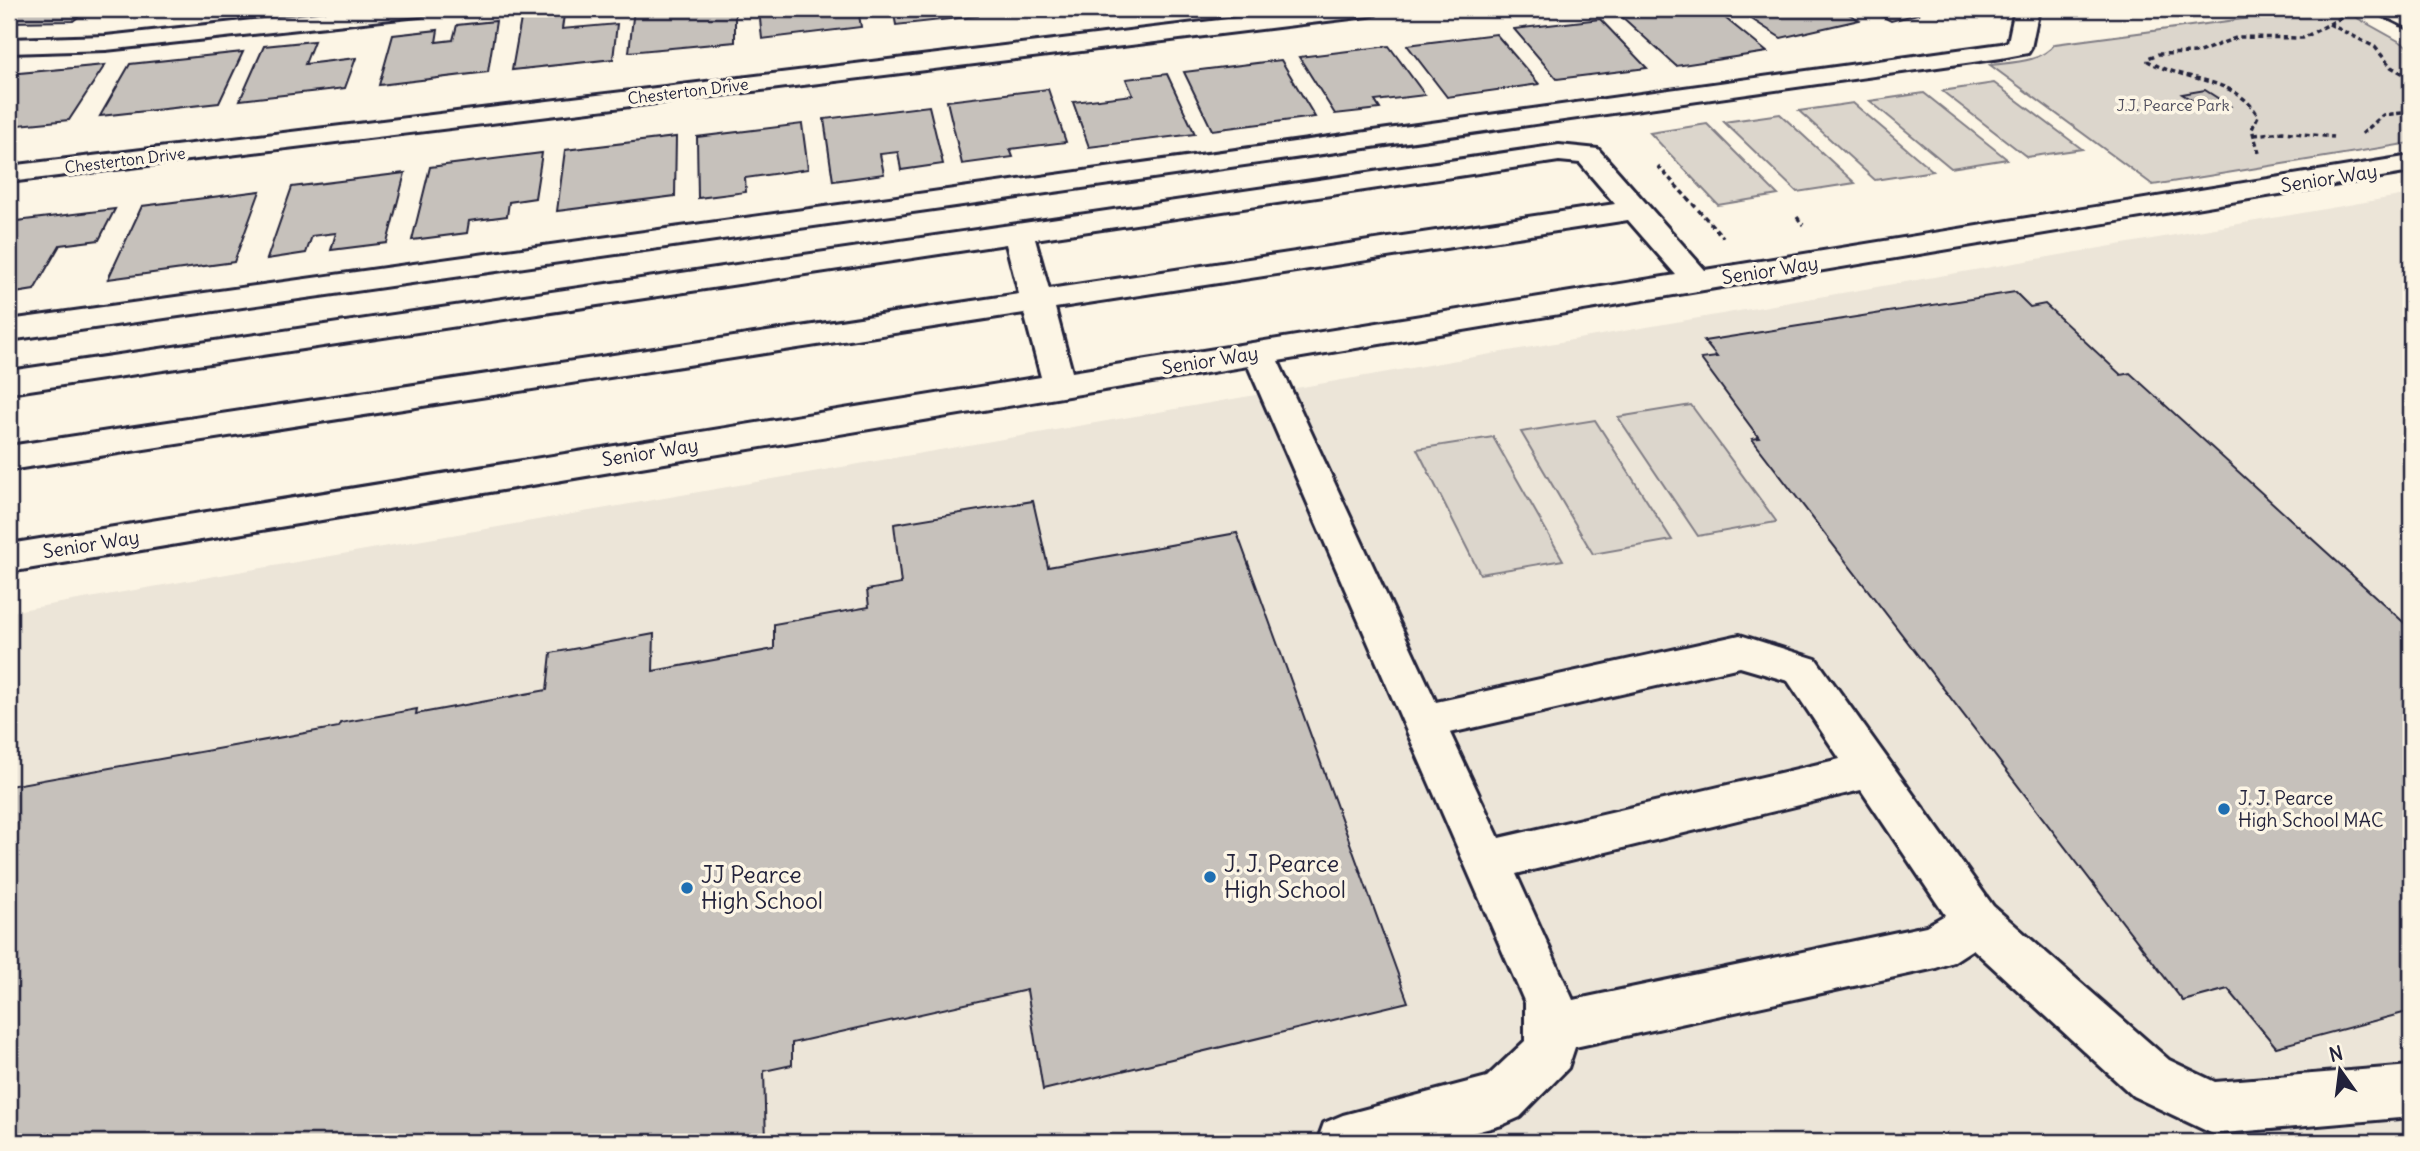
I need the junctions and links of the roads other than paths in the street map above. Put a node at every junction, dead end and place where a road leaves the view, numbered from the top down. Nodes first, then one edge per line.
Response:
1 (419, 9) edge
2 (1368, 9) edge
3 (2026, 9) edge
4 (9, 47) edge
5 (2411, 164) edge
6 (9, 174) edge
7 (1635, 210) junction
8 (1019, 235) junction
9 (1698, 281) junction
10 (1036, 303) junction
11 (9, 330) edge
12 (1258, 352) junction
13 (9, 382) edge
14 (1059, 384) junction
15 (9, 458) edge
16 (9, 558) edge
17 (1424, 722) junction
18 (1871, 770) junction
19 (1487, 861) junction
20 (1976, 921) junction
21 (1549, 1029) junction
22 (2411, 1092) edge
23 (1343, 1142) edge

1 - 4 street
2 - 6 street, Chesterton Drive
3 - 11 street
5 - 9 street, Senior Way
7 - 8 street
7 - 9 street
7 - 10 street
8 - 10 street
8 - 13 street
9 - 12 street, Senior Way
10 - 14 street
10 - 15 street
12 - 14 street, Senior Way
12 - 17 street
14 - 16 street, Senior Way
17 - 18 street
17 - 19 street
18 - 19 street
18 - 20 street
19 - 21 street
20 - 21 street
20 - 22 street
21 - 23 street

